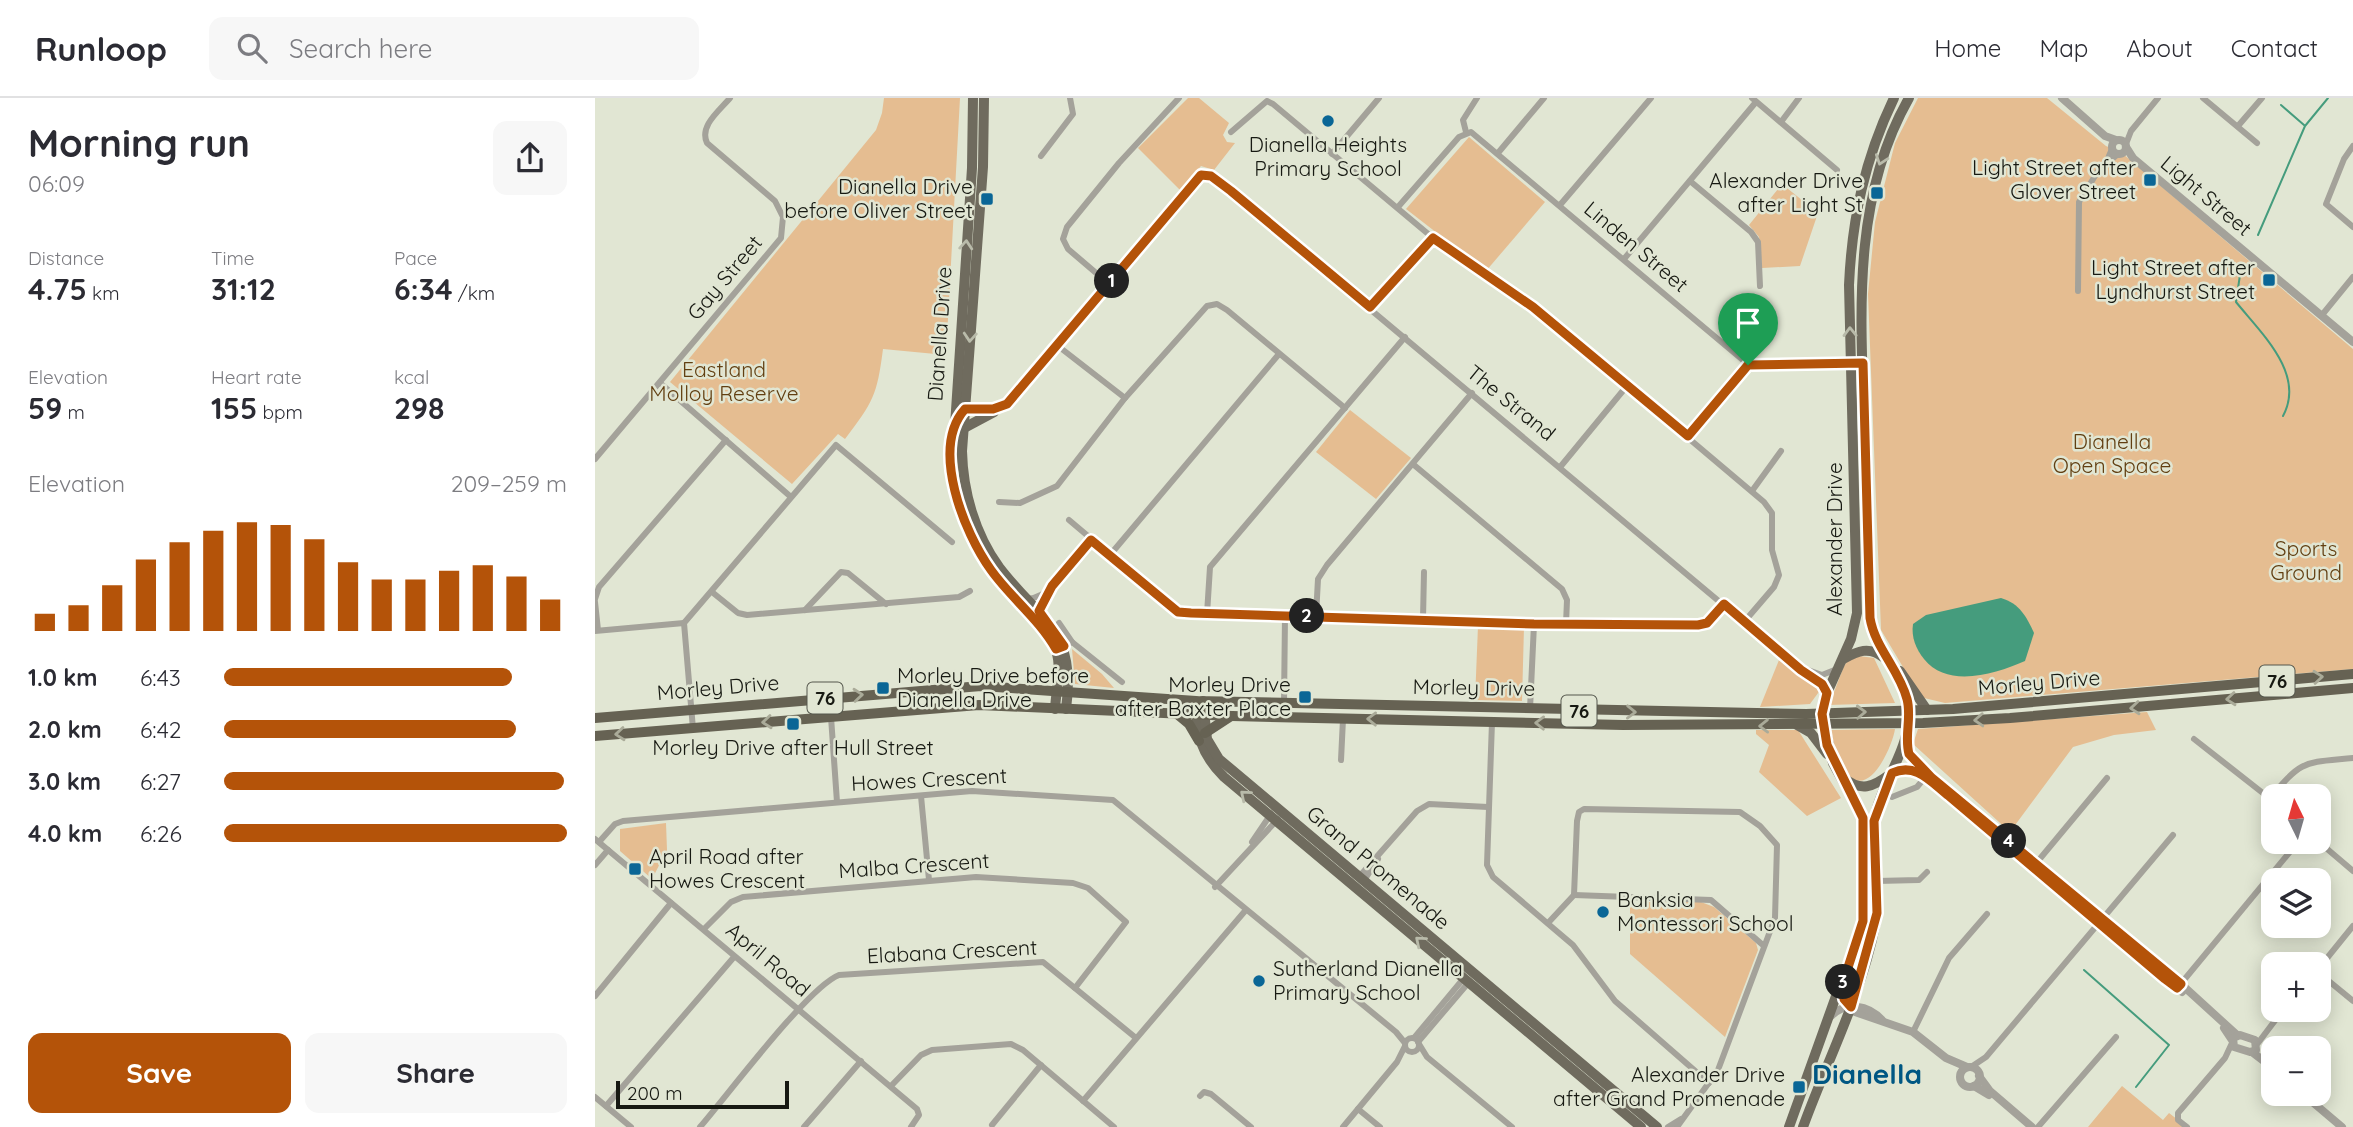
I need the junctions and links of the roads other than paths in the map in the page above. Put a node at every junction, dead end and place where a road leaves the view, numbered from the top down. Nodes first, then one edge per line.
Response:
1 (730, 98) edge
2 (973, 98) edge
3 (984, 98) edge
4 (1070, 98) edge
5 (1179, 98) edge
6 (1379, 98) edge
7 (1478, 98) edge
8 (1543, 98) edge
9 (1651, 98) edge
10 (1799, 98) edge
11 (1894, 98) edge
12 (1909, 98) edge
13 (2061, 98) edge
14 (2158, 98) edge
15 (2203, 98) edge
16 (2262, 98) edge
17 (1754, 100) edge
18 (1781, 122) junction
19 (2238, 126) junction
20 (1231, 132) dead end
21 (1466, 132) junction
22 (2257, 143) dead end
23 (2353, 146) edge
24 (2119, 147) junction
25 (1498, 153) junction
26 (1332, 154) junction
27 (1041, 156) dead end
28 (1837, 170) dead end
29 (1690, 181) junction
30 (1560, 205) junction
31 (1398, 207) junction
32 (2353, 227) edge
33 (1433, 238) junction
34 (1624, 259) junction
35 (2353, 277) edge
36 (1109, 284) junction
37 (1760, 286) dead end
38 (2078, 291) dead end
39 (1370, 307) junction
40 (2322, 315) junction
41 (1405, 337) junction
42 (2353, 342) edge
43 (1058, 346) junction
44 (1279, 354) junction
45 (1863, 363) junction
46 (1851, 364) junction
47 (1748, 365) junction
48 (968, 373) junction
49 (660, 383) junction
50 (956, 386) junction
51 (1626, 387) junction
52 (1472, 393) junction
53 (1125, 398) junction
54 (1007, 404) joint
55 (1345, 408) junction
56 (965, 409) junction
57 (985, 412) junction
58 (958, 428) junction
59 (1688, 436) junction
60 (726, 440) junction
61 (1781, 451) dead end
62 (595, 459) edge
63 (1414, 465) junction
64 (1560, 466) junction
65 (1752, 491) junction
66 (791, 497) junction
67 (999, 502) dead end
68 (1069, 520) dead end
69 (1091, 540) junction
70 (952, 542) dead end
71 (1110, 555) junction
72 (1424, 572) dead end
73 (1052, 586) junction
74 (970, 591) dead end
75 (712, 592) junction
76 (1028, 599) junction
77 (595, 600) edge
78 (886, 604) junction
79 (1724, 604) junction
80 (805, 610) junction
81 (1039, 611) junction
82 (1207, 614) junction
83 (1285, 616) junction
84 (1316, 616) junction
85 (1423, 619) junction
86 (1745, 622) junction
87 (1059, 623) dead end
88 (684, 624) junction
89 (1534, 624) junction
90 (1566, 624) junction
91 (597, 631) edge
92 (1064, 646) junction
93 (1890, 663) junction
94 (1797, 664) junction
95 (1840, 664) junction
96 (2353, 674) edge
97 (1122, 682) dead end
98 (2353, 688) edge
99 (1056, 689) junction
100 (1069, 690) junction
101 (1827, 693) junction
102 (1199, 701) junction
103 (1284, 703) junction
104 (1441, 707) junction
105 (691, 709) junction
106 (1055, 709) junction
107 (1066, 709) junction
108 (1531, 709) junction
109 (1909, 710) junction
110 (1927, 710) junction
111 (1177, 714) junction
112 (1199, 714) junction
113 (1231, 716) junction
114 (831, 717) junction
115 (595, 718) edge
116 (1343, 719) junction
117 (1822, 719) junction
118 (1440, 720) junction
119 (1492, 722) junction
120 (1910, 723) junction
121 (1797, 725) junction
122 (693, 729) junction
123 (595, 736) edge
124 (1202, 737) junction
125 (2195, 739) dead end
126 (1907, 741) junction
127 (2353, 758) edge
128 (1341, 760) dead end
129 (1836, 767) junction
130 (1892, 773) junction
131 (1926, 776) junction
132 (2107, 778) dead end
133 (2284, 784) edge
134 (2261, 790) edge
135 (921, 796) junction
136 (1892, 797) dead end
137 (837, 802) junction
138 (1488, 807) junction
139 (1276, 814) junction
140 (2173, 835) dead end
141 (597, 840) edge
142 (608, 850) junction
143 (2331, 852) edge
144 (2288, 854) edge
145 (595, 865) edge
146 (2034, 865) junction
147 (2353, 871) edge
148 (1927, 872) dead end
149 (1362, 878) junction
150 (929, 880) junction
151 (1877, 881) junction
152 (1216, 887) junction
153 (1355, 887) junction
154 (1574, 895) junction
155 (671, 903) junction
156 (1245, 911) junction
157 (1987, 915) dead end
158 (1548, 923) junction
159 (2102, 923) junction
160 (2353, 926) edge
161 (704, 929) junction
162 (1764, 946) junction
163 (2331, 955) edge
164 (734, 957) junction
165 (1469, 977) junction
166 (2331, 982) edge
167 (1842, 986) junction
168 (2179, 986) junction
169 (1075, 988) junction
170 (595, 996) edge
171 (2353, 1001) edge
172 (1851, 1007) junction
173 (800, 1009) junction
174 (1831, 1016) junction
175 (2273, 1022) edge
176 (1532, 1030) junction
177 (1913, 1032) junction
178 (2116, 1037) dead end
179 (1136, 1038) junction
180 (2235, 1042) junction
181 (1412, 1044) junction
182 (2255, 1045) junction
183 (2261, 1051) edge
184 (2261, 1053) edge
185 (1986, 1057) junction
186 (1947, 1058) junction
187 (861, 1061) junction
188 (1041, 1065) junction
189 (1969, 1067) junction
190 (1960, 1076) junction
191 (1979, 1076) junction
192 (1709, 1083) junction
193 (891, 1086) junction
194 (1973, 1086) junction
195 (1200, 1096) dead end
196 (595, 1097) edge
197 (1083, 1101) junction
198 (2003, 1105) junction
199 (606, 1106) junction
200 (2317, 1106) edge
201 (2324, 1106) edge
202 (1358, 1109) junction
203 (1681, 1119) junction
204 (992, 1125) dead end
205 (1635, 1125) edge
206 (631, 1127) edge
207 (700, 1127) edge
208 (804, 1127) edge
209 (911, 1127) edge
210 (1114, 1127) edge
211 (1251, 1127) edge
212 (1343, 1127) edge
213 (1380, 1127) edge
214 (1512, 1127) edge
215 (1657, 1127) edge
216 (1668, 1127) edge
217 (1677, 1127) edge
218 (1789, 1127) edge
219 (1803, 1127) edge
220 (2025, 1127) edge
221 (2032, 1127) edge
222 (2038, 1127) edge
223 (2187, 1127) edge
224 (2342, 1127) edge
225 (2348, 1127) edge

1 - 49 street, Gay Street
50 -> 2 main road, Dianella Drive
3 -> 48 main road, Dianella Drive
4 - 27 street
5 - 36 street
6 - 26 street
7 - 21 street
8 - 25 street
9 - 30 street
10 - 18 street
46 -> 11 main road, Alexander Drive
12 -> 45 main road, Alexander Drive
13 - 24 street, Light Street
14 - 24 street
15 - 19 street
16 - 19 street
17 - 18 street
17 - 29 street
18 - 28 street
19 - 22 street
20 - 26 street
21 - 25 street, Linden Street
21 - 31 street
23 - 32 street
24 - 38 street
24 - 40 street, Light Street
25 - 30 street, Linden Street
26 - 31 street
29 - 34 street
29 - 37 street
30 - 34 street, Linden Street
31 - 33 street
33 - 39 street
33 - 51 street
34 - 47 street, Linden Street
35 - 40 street
36 - 39 street, The Strand
36 - 43 street
39 - 41 street, The Strand
40 - 42 street, Light Street
41 - 52 street, The Strand
41 - 55 street
43 - 53 street
43 - 54 street
44 - 53 street
44 - 55 street
44 - 71 street
45 - 46 street
45 - 93 main road, Alexander Drive
46 - 47 street
46 - 95 main road, Alexander Drive
47 - 59 street
48 - 56 main road, Dianella Drive
48 - 57 main road
49 - 60 street
49 - 62 street
50 - 56 main road
50 - 58 main road, Dianella Drive
51 - 59 street
51 - 64 street
52 - 63 street
52 - 64 street, The Strand
53 - 67 street
54 - 57 main road
55 - 82 street
56 - 57 main road
56 - 58 main road
57 - 58 main road
58 - 76 main road, Dianella Drive
58 - 92 main road, Dianella Drive
59 - 65 street
60 - 66 street
60 - 77 street
61 - 65 street
63 - 84 street
63 - 90 street
64 - 79 street, The Strand
65 - 86 street
66 - 70 street
66 - 75 street
68 - 69 street
69 - 71 street
69 - 73 street
71 - 82 street
72 - 85 street
73 - 76 street
73 - 81 street
74 - 78 street
75 - 80 street
75 - 88 street
76 - 81 main road, Dianella Drive
77 - 91 street
78 - 80 street
78 - 80 street
79 - 86 street, The Strand
79 - 90 street
81 - 92 main road, Dianella Drive
82 - 83 street
83 - 84 street
83 - 103 street
84 - 85 street
85 - 89 street
86 - 94 street, The Strand
87 - 92 street
88 - 91 street
88 - 105 street
89 - 90 street
89 - 108 street
92 - 97 street
92 - 99 main road
92 - 100 main road, Dianella Drive
93 - 95 main road
93 - 109 main road, Alexander Drive
93 - 110 main road
94 - 95 street, The Strand
94 - 101 street, The Strand
95 - 101 main road, Alexander Drive
110 -> 96 highway, Morley Drive / 76
98 -> 120 highway, Morley Drive / 76
99 - 100 highway, Morley Drive / 76
105 -> 99 highway, Morley Drive / 76
99 - 106 main road
100 - 102 highway, Morley Drive / 76
100 - 107 main road, Dianella Drive
101 - 117 main road, Alexander Drive
102 - 103 highway, Morley Drive / 76
102 - 112 main road, Grand Promenade
103 - 104 highway, Morley Drive / 76
104 - 108 highway, Morley Drive / 76
104 - 118 highway
105 - 115 highway, Morley Drive / 76
105 - 122 street
106 - 107 highway, Morley Drive / 76
106 - 114 highway, Morley Drive / 76
107 - 111 highway, Morley Drive / 76
108 -> 117 highway, Morley Drive / 76
109 - 110 highway, Morley Drive / 76
117 -> 109 highway, Morley Drive / 76
109 - 120 main road, Alexander Drive
111 - 112 highway, Morley Drive / 76
111 - 124 highway
112 - 113 highway, Morley Drive / 76
112 - 124 main road, Grand Promenade
113 - 116 highway, Morley Drive / 76
113 - 124 highway
114 -> 122 highway, Morley Drive / 76
114 - 137 street
118 -> 116 highway, Morley Drive / 76
116 - 128 street
117 - 120 highway, Morley Drive / 76
117 - 121 highway, Morley Drive / 76
117 - 129 main road, Alexander Drive
118 - 119 highway, Morley Drive / 76
121 -> 119 highway, Morley Drive / 76
119 - 138 street
120 - 126 main road, Alexander Drive
121 - 129 main road
122 -> 123 highway, Morley Drive / 76
124 - 139 main road, Grand Promenade
125 - 134 street
126 - 130 main road, Alexander Drive
126 - 131 street
127 - 133 street
129 - 130 main road
129 - 167 main road, Alexander Drive
130 - 131 street
130 - 151 main road, Alexander Drive
131 - 136 street
131 - 146 street
132 - 146 street
135 - 137 street, Howes Crescent
135 - 150 street
135 - 152 street, Howes Crescent
137 - 141 street, Howes Crescent
138 - 149 street
138 - 158 street
139 - 149 main road, Grand Promenade
139 - 152 street
139 - 153 main road, Grand Promenade
140 - 159 street
141 - 142 street, April Road
142 - 145 street
142 - 155 street, April Road
143 - 147 street
144 - 168 street
146 - 159 street
148 - 151 street
149 - 153 street
149 - 165 main road, Grand Promenade
150 - 161 street, Malba Crescent
150 - 169 street, Malba Crescent
151 - 172 main road, Alexander Drive
152 - 156 street, Howes Crescent
165 -> 153 main road, Grand Promenade
154 - 158 street
154 - 162 street
154 - 162 street
155 - 161 street, April Road
155 - 170 street
156 - 179 street
156 - 181 street, Howes Crescent
157 - 177 street
158 - 192 street
159 - 168 street
159 - 185 street
160 - 163 street
161 - 164 street, April Road
162 - 192 street
164 - 173 street, April Road
164 - 199 street
165 - 176 main road, Grand Promenade
165 - 181 street
166 - 171 street
167 - 172 street
167 - 174 main road, Alexander Drive
168 - 180 street
169 - 173 street, Elabana Crescent
169 - 179 street, Elabana Crescent
172 - 174 street
172 - 177 street
172 - 219 main road, Alexander Drive
173 - 187 street, April Road
173 - 207 street, Elabana Crescent
174 - 218 main road, Alexander Drive
175 - 182 street
176 - 205 main road, Grand Promenade
176 - 215 main road, Grand Promenade
177 - 186 street
178 - 222 street
179 - 197 street
180 - 182 street
180 - 182 street
180 - 223 street
181 - 202 street
181 - 214 street, Howes Crescent
182 - 183 street
182 - 184 street
185 - 189 street
185 - 191 street
186 - 189 street
186 - 190 street
187 - 193 street, April Road
187 - 208 street
188 - 193 street
188 - 197 street
188 - 204 street
189 - 190 street
189 - 191 street
190 - 194 street
191 - 194 street
191 - 198 street
192 - 203 street
193 - 209 street, April Road
194 - 198 street
195 - 211 street
196 - 199 street
197 - 210 street
198 - 220 street
198 - 221 street
199 - 206 street
200 - 224 street
201 - 225 street
202 - 212 street
202 - 213 street
203 - 216 street
203 - 217 street

